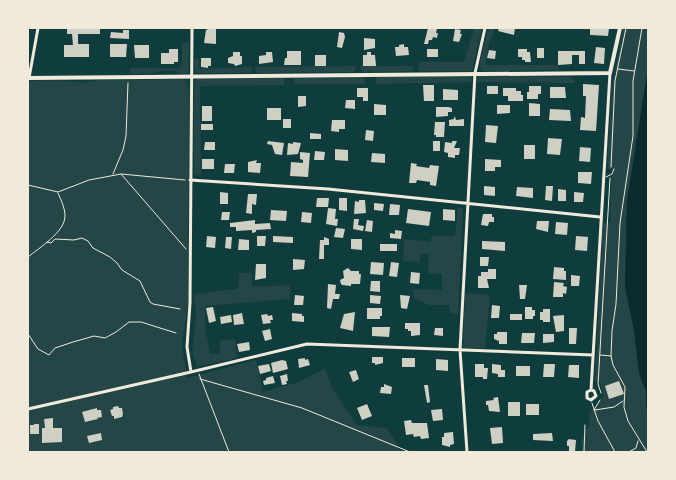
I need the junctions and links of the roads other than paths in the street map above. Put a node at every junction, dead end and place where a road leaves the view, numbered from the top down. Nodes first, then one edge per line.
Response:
1 (38, 28) edge
2 (192, 28) edge
3 (485, 28) edge
4 (620, 28) edge
5 (610, 73) junction
6 (475, 74) junction
7 (192, 76) junction
8 (28, 78) edge
9 (614, 169) dead end
10 (602, 178) junction
11 (190, 180) junction
12 (467, 203) junction
13 (600, 217) junction
14 (460, 350) junction
15 (593, 355) junction
16 (191, 372) junction
17 (591, 390) junction
18 (28, 408) edge
19 (467, 452) edge

1 - 8 street
2 - 7 street
3 - 6 street
4 - 5 street
5 - 6 street
5 - 10 street
6 - 7 street
6 - 12 street
7 - 8 street
7 - 11 street
9 - 10 lane
10 - 13 street
11 - 12 street
11 - 16 street
12 - 13 street
12 - 14 street
13 - 15 street
14 - 15 street
14 - 16 street
14 - 19 street
15 - 17 street
16 - 18 street
17 - 17 street

